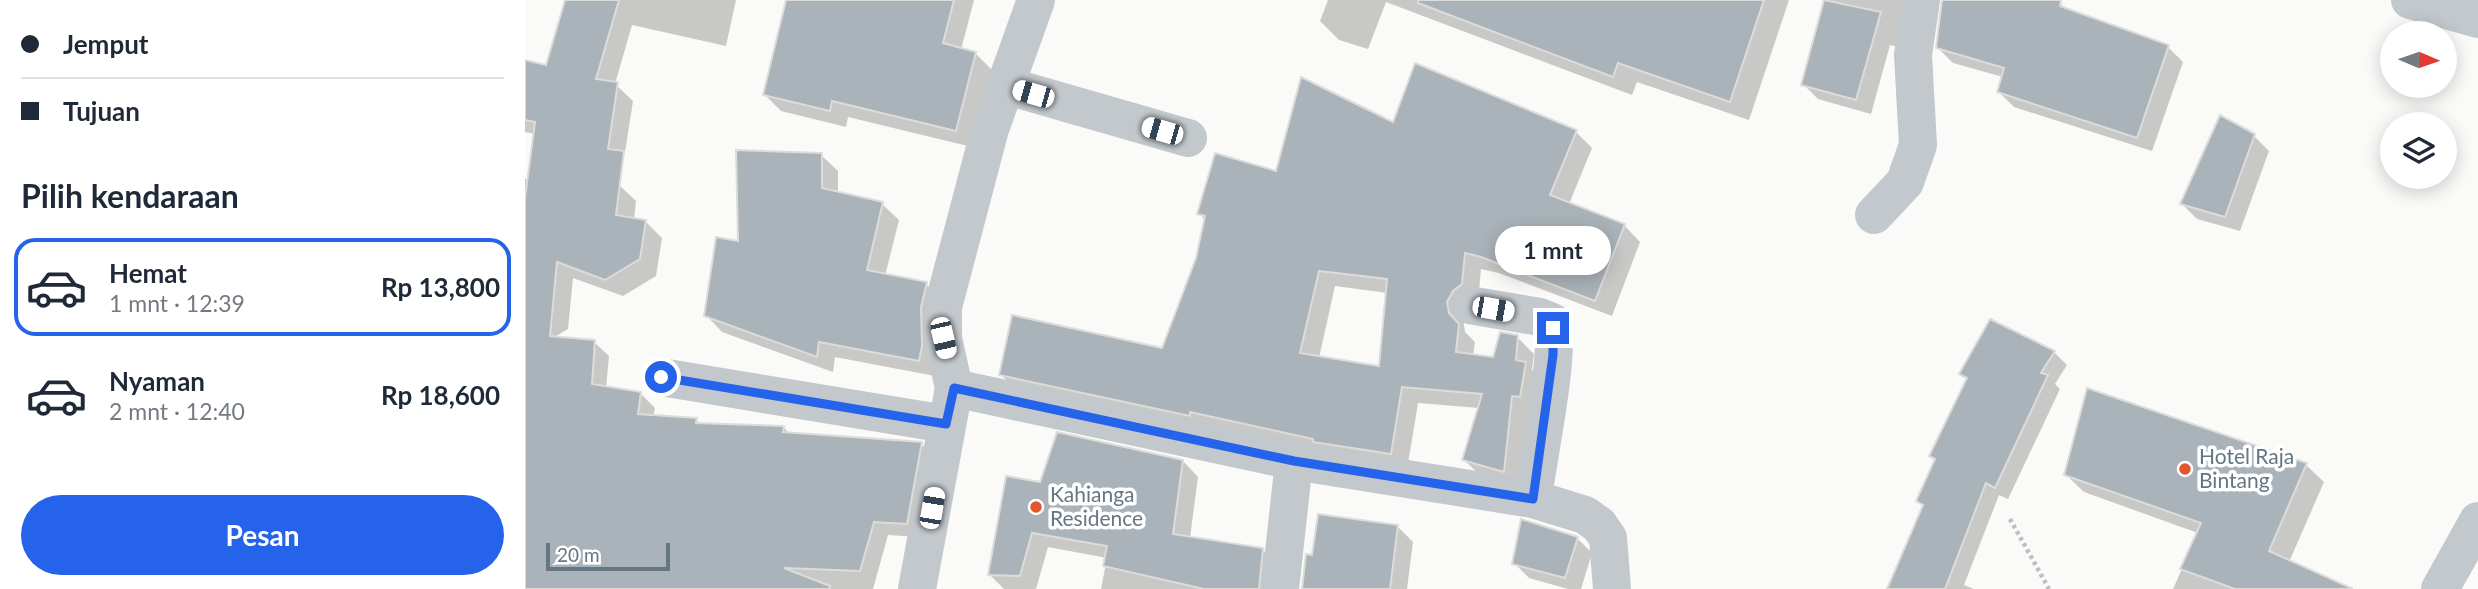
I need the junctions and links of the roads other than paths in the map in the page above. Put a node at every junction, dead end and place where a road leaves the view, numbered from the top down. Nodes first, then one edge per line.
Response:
1 (1036, 0) edge
2 (1921, 0) edge
3 (2410, 0) edge
4 (2478, 19) edge
5 (1007, 86) junction
6 (1188, 138) dead end
7 (1874, 215) dead end
8 (1469, 305) dead end
9 (661, 377) dead end
10 (950, 406) junction
11 (1294, 461) junction
12 (1533, 499) junction
13 (2478, 521) edge
14 (917, 589) edge
15 (1280, 589) edge
16 (1612, 589) edge
17 (2440, 589) edge

1 - 5 street
2 - 7 street
3 - 4 street
5 - 6 street
5 - 10 street
8 - 12 street
9 - 10 street
10 - 11 street
10 - 14 street
11 - 12 street
11 - 15 street
12 - 16 street
13 - 17 street

